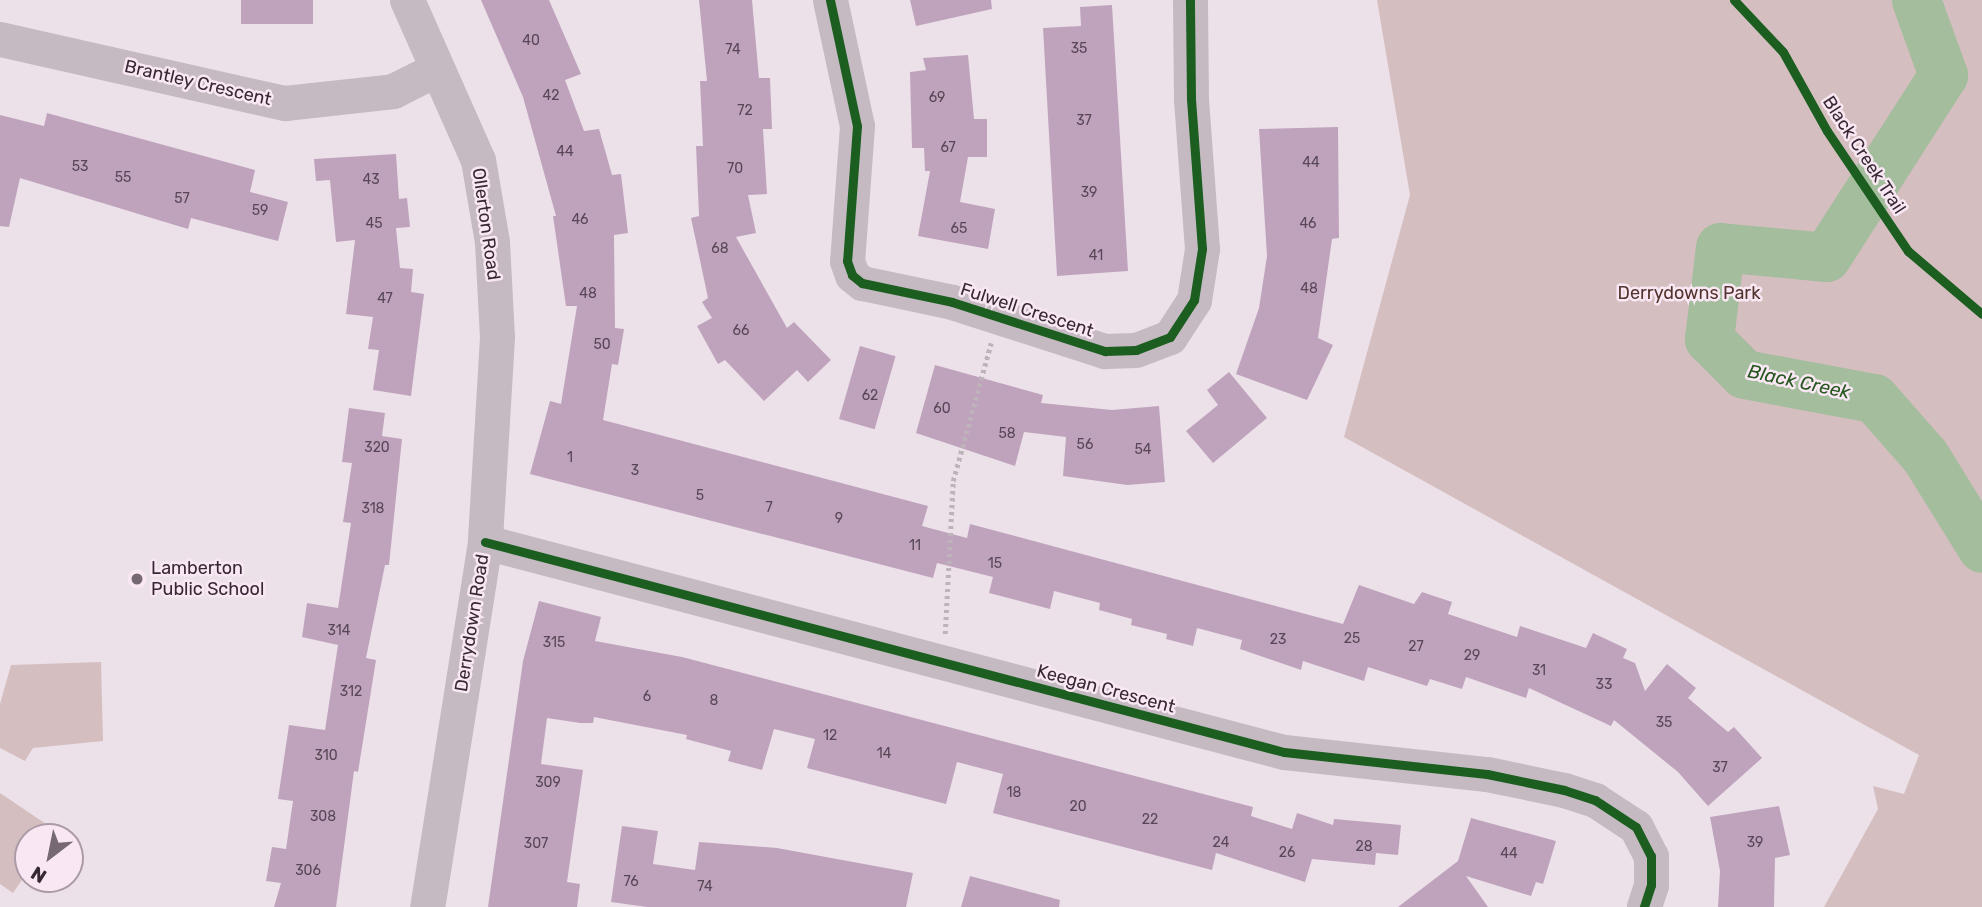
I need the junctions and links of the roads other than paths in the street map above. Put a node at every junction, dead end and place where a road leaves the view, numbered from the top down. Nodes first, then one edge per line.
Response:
1 (407, 0) edge
2 (830, 0) edge
3 (1190, 0) edge
4 (0, 39) edge
5 (435, 70) junction
6 (498, 337) joint
7 (485, 542) junction
8 (427, 907) edge
9 (1644, 907) edge

1 - 5 street, Ollerton Road
2 - 3 street, Fulwell Crescent
4 - 5 street, Brantley Crescent
5 - 6 street, Ollerton Road
6 - 7 street, Derrydown Road
7 - 8 street, Derrydown Road
7 - 9 street, Keegan Crescent

